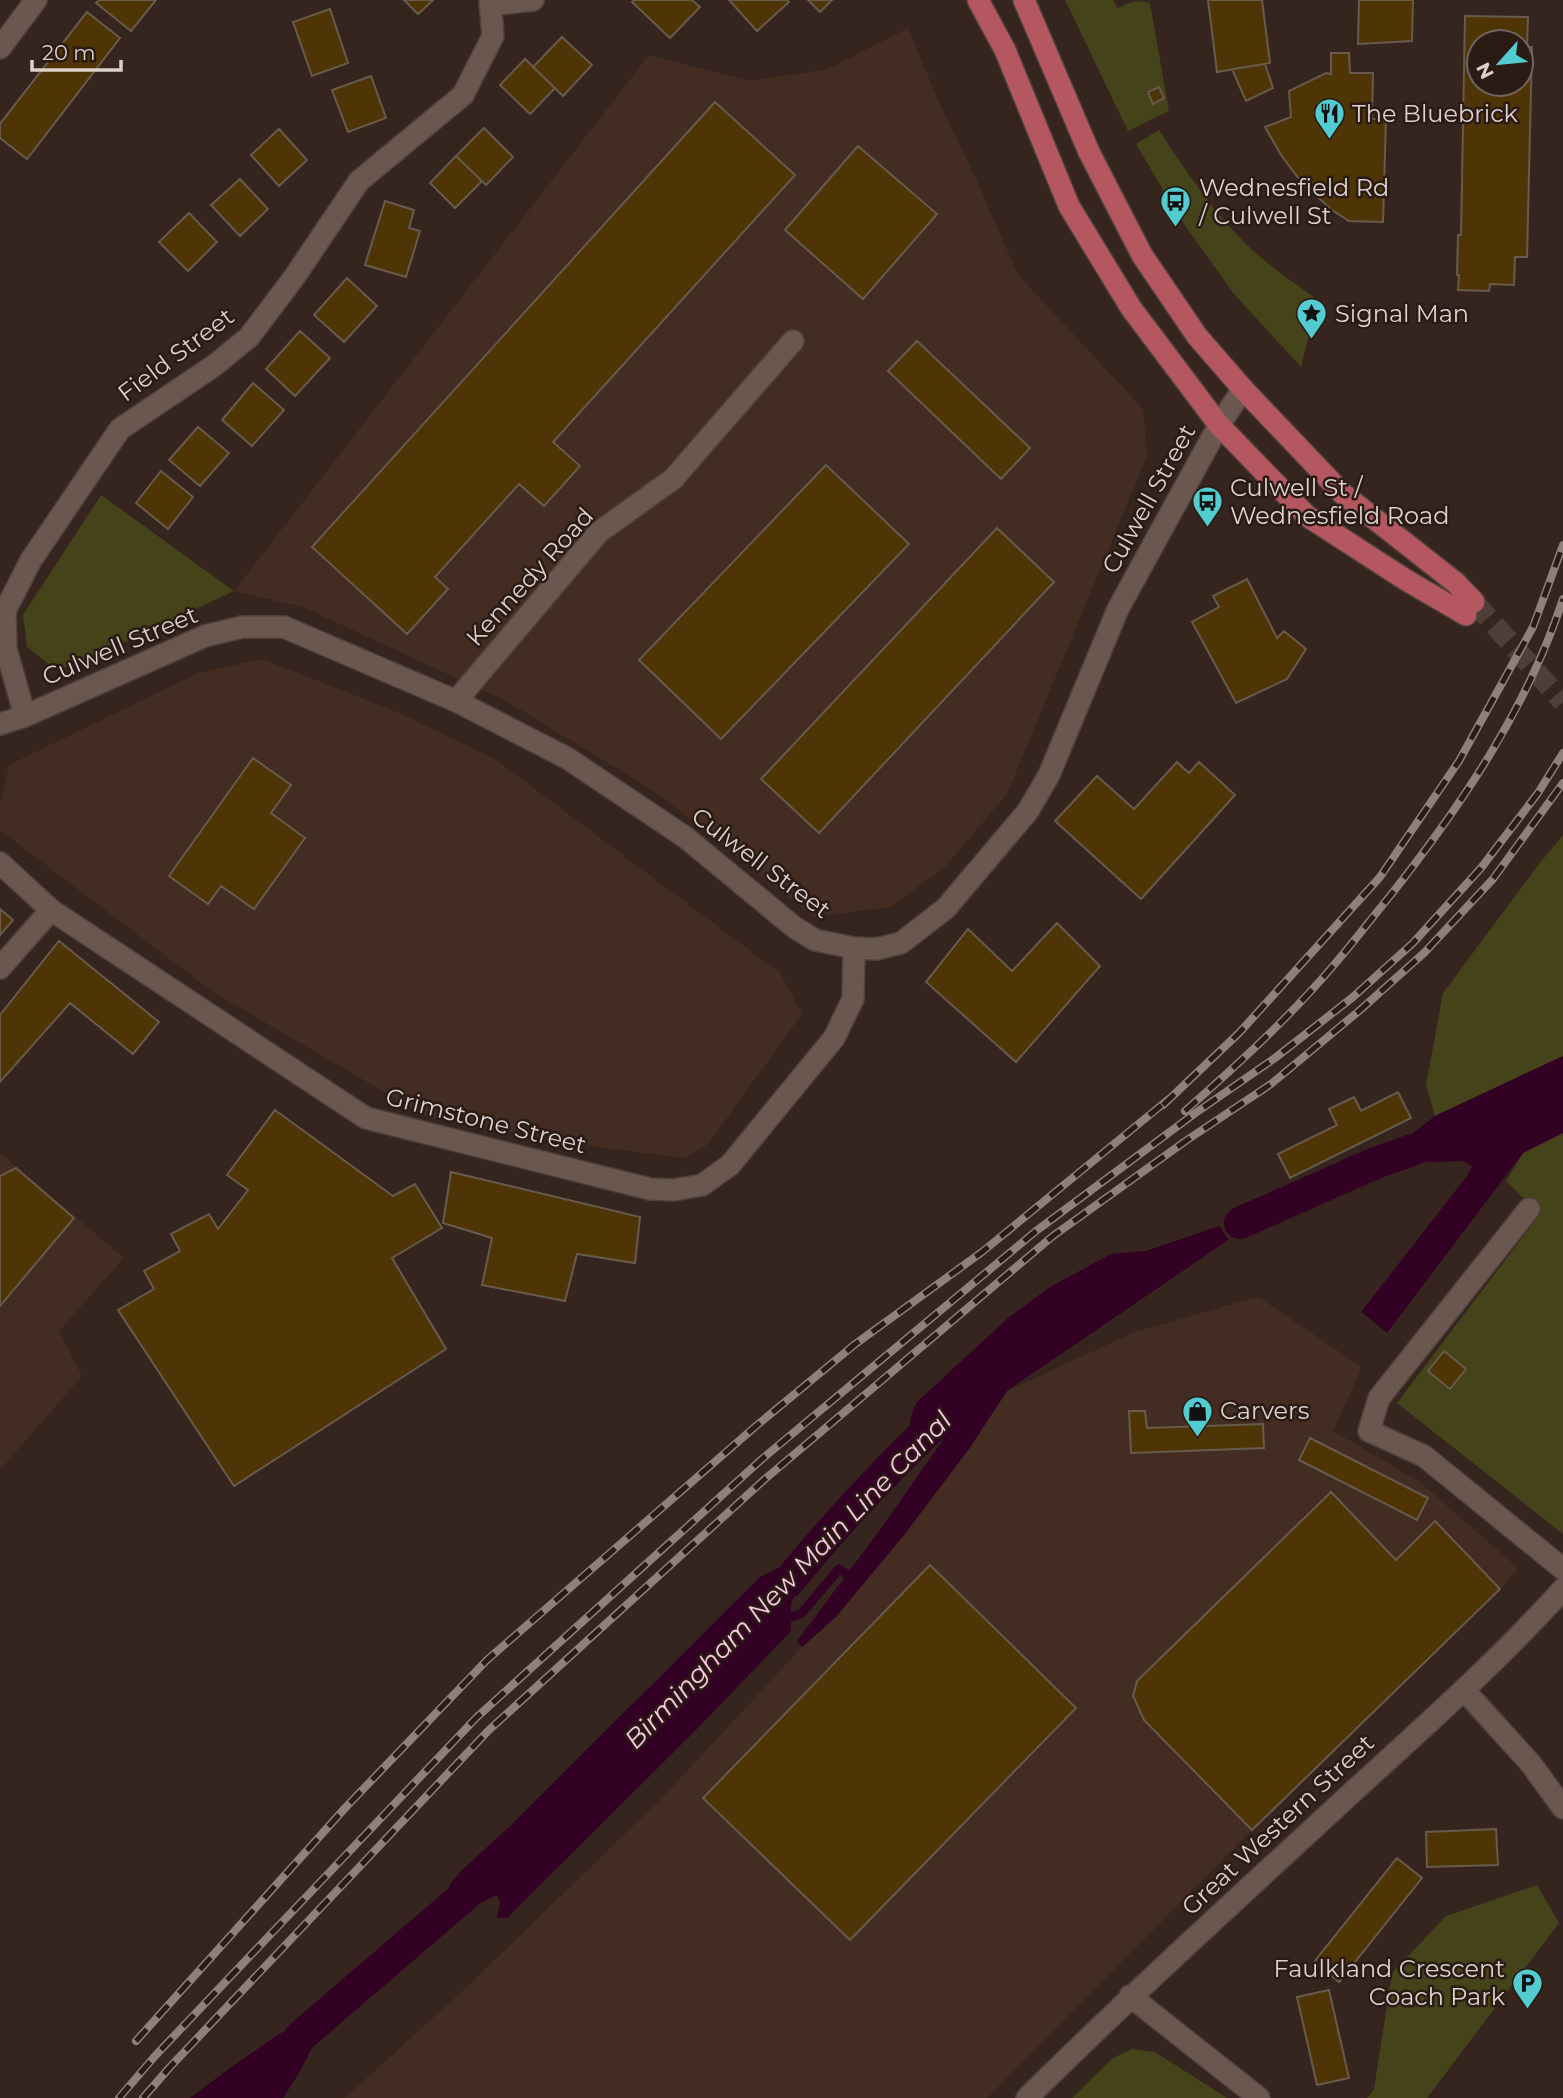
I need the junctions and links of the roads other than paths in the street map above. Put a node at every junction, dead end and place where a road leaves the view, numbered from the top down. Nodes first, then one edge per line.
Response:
1 (36, 0) edge
2 (533, 0) edge
3 (978, 0) edge
4 (1024, 0) edge
5 (490, 2) edge
6 (0, 48) edge
7 (793, 341) dead end
8 (1243, 390) junction
9 (1219, 425) junction
10 (456, 701) junction
11 (25, 716) junction
12 (0, 724) edge
13 (0, 863) edge
14 (51, 909) junction
15 (854, 948) junction
16 (0, 968) edge
17 (1529, 1209) dead end
18 (1563, 1569) edge
19 (1563, 1589) edge
20 (1464, 1690) junction
21 (1563, 1808) edge
22 (1130, 1996) junction
23 (1027, 2098) edge
24 (1259, 2098) edge

1 - 6 street
2 - 5 street
3 - 9 main road
4 - 8 main road
5 - 11 street, Field Street
7 - 10 street, Kennedy Road
8 - 9 street, Culwell Street
8 - 9 main road
9 - 15 street, Culwell Street
10 - 11 street, Culwell Street
10 - 15 street, Culwell Street
11 - 12 street, Culwell Street
13 - 14 street, Grimstone Street
14 - 15 street, Grimstone Street
14 - 16 street
17 - 18 street
19 - 20 street, Great Western Street
20 - 21 street
20 - 22 street, Great Western Street
22 - 23 street, Great Western Street
22 - 24 street

